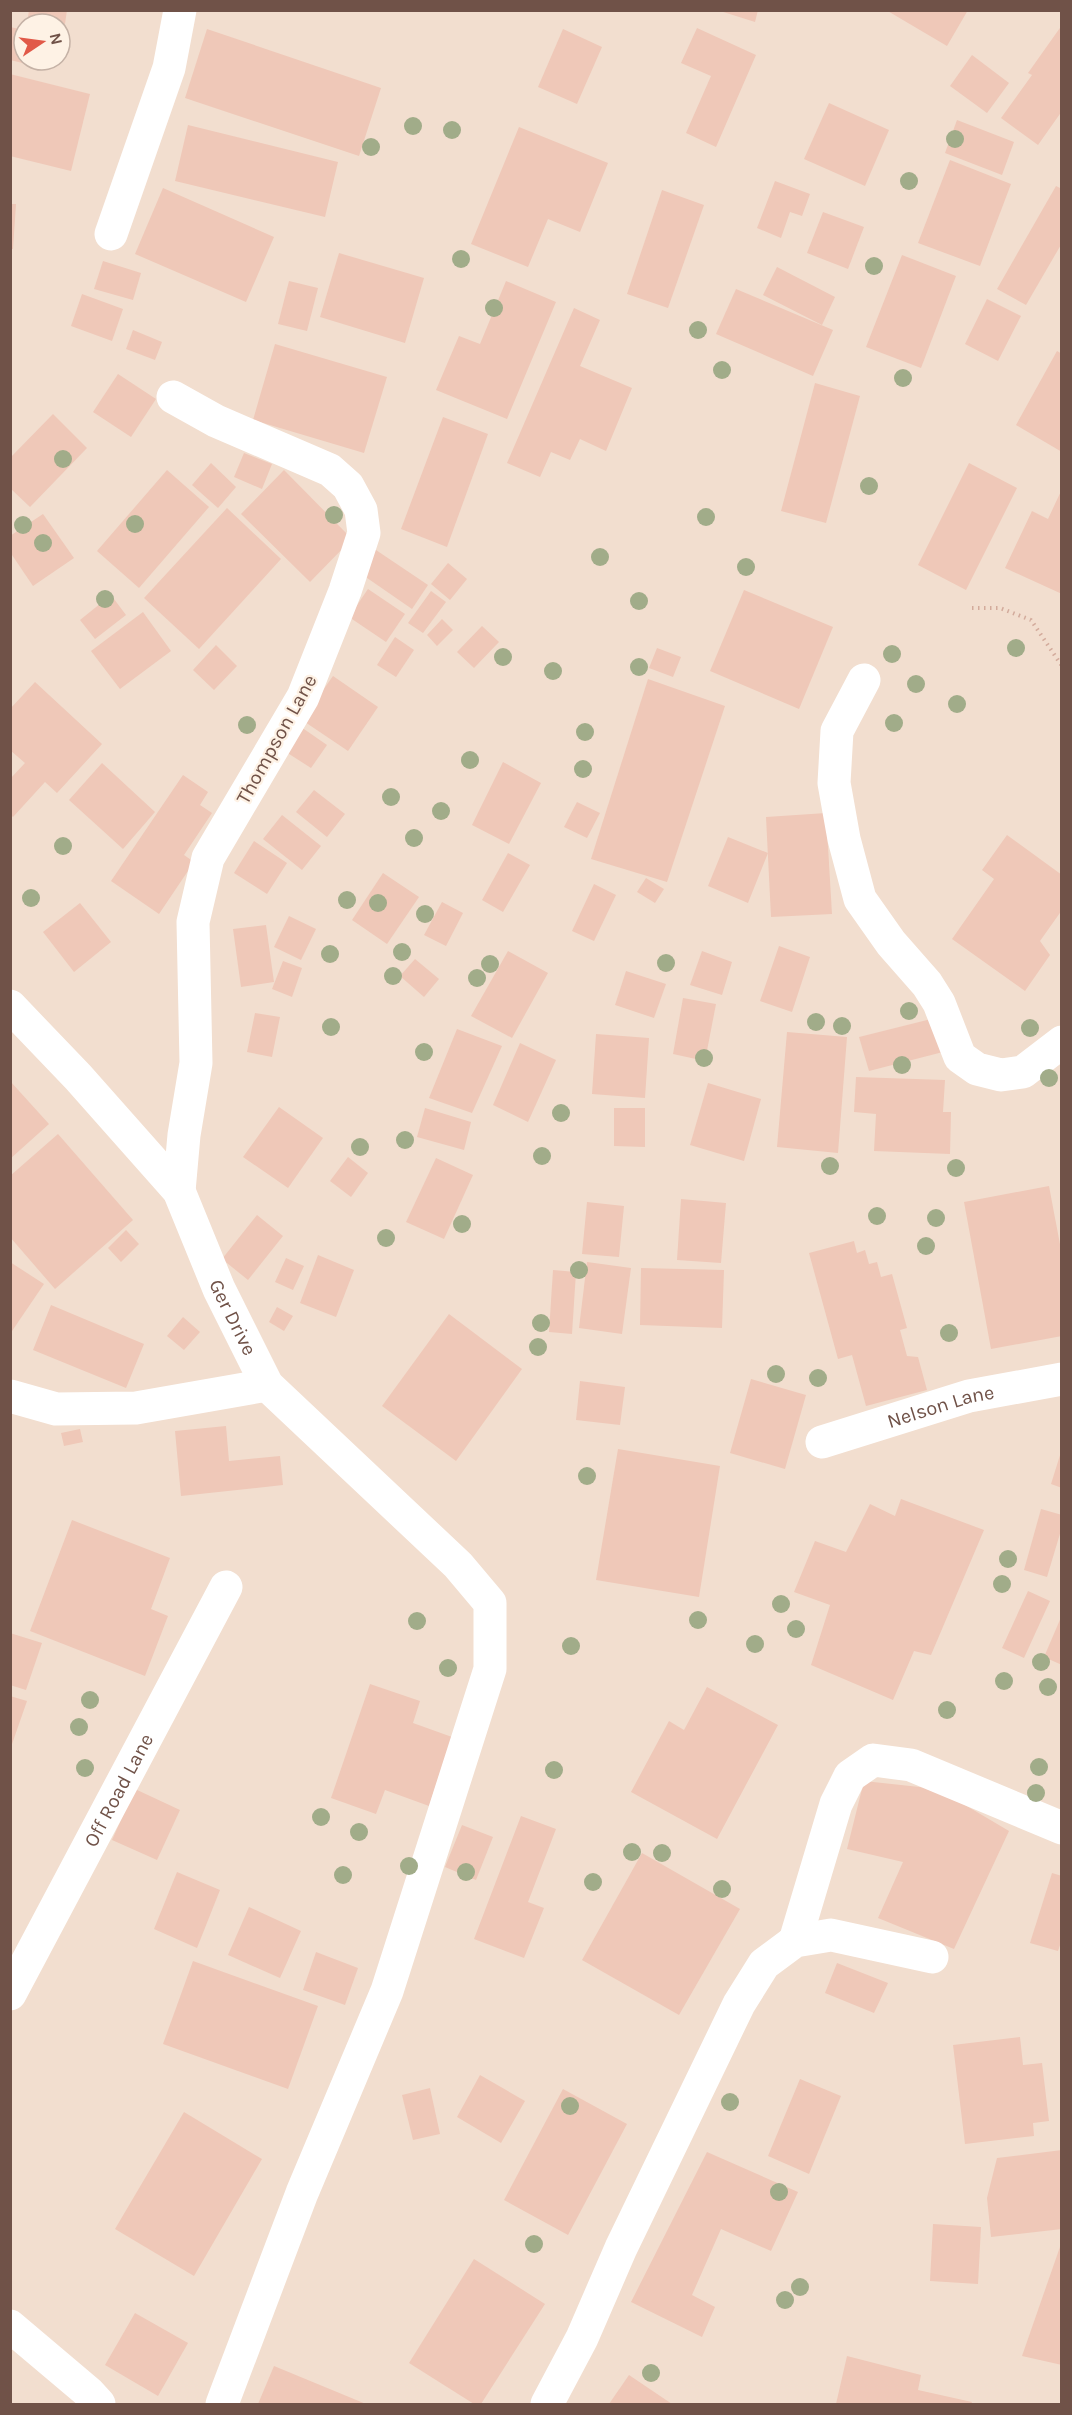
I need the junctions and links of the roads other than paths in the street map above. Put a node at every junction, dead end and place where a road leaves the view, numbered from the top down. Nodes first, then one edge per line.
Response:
1 (180, 10) edge
2 (111, 234) dead end
3 (173, 397) dead end
4 (864, 680) dead end
5 (10, 1006) edge
6 (1062, 1042) edge
7 (179, 1191) junction
8 (1062, 1379) edge
9 (267, 1385) junction
10 (10, 1396) edge
11 (822, 1442) dead end
12 (226, 1587) dead end
13 (1062, 1828) edge
14 (795, 1941) junction
15 (933, 1957) dead end
16 (10, 1994) edge
17 (10, 2326) edge
18 (88, 2400) edge
19 (222, 2404) edge
20 (547, 2404) edge

1 - 2 street
3 - 7 street, Thompson Lane
4 - 6 street
5 - 7 street, Ger Drive
7 - 9 street, Ger Drive
8 - 11 street, Nelson Lane
9 - 10 street
9 - 19 street, Ger Drive
12 - 16 street, Off Road Lane
13 - 14 street
14 - 15 street
14 - 20 street
17 - 18 street

